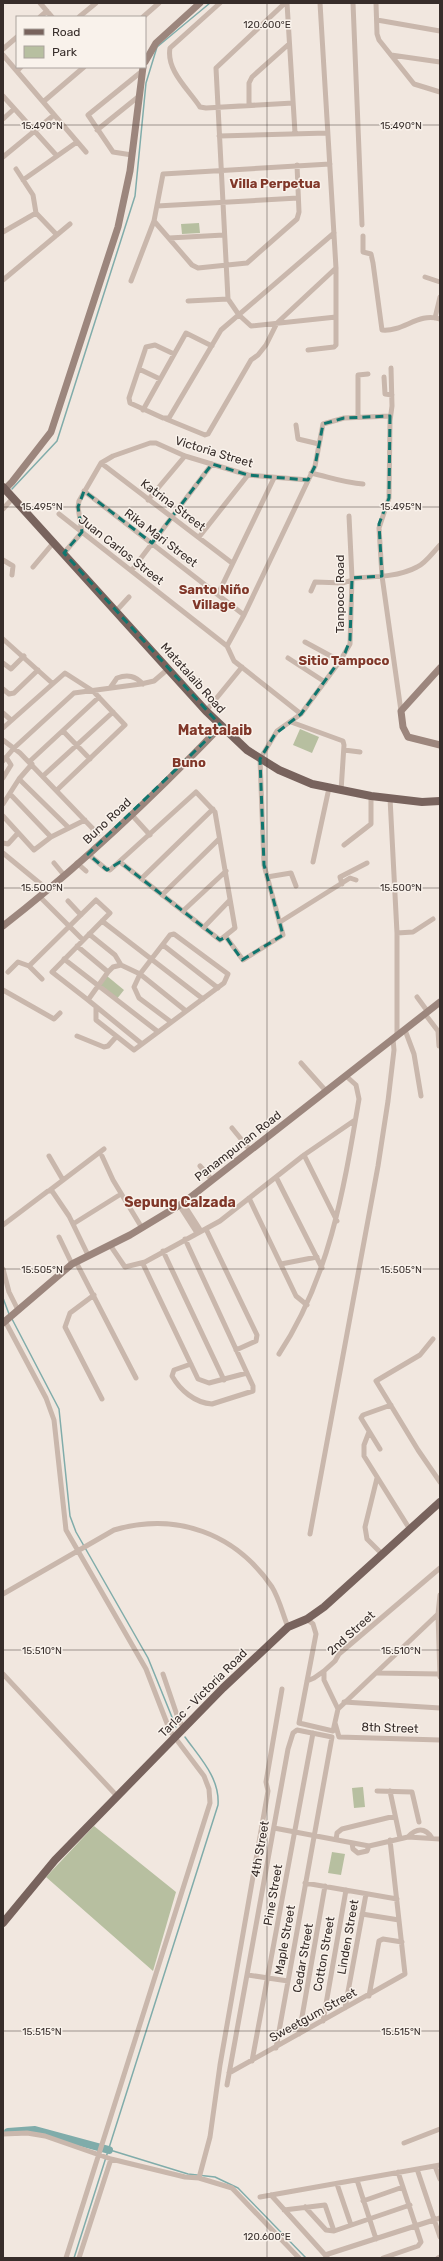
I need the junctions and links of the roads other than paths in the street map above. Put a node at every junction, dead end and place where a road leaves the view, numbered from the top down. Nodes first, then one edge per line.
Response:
1 (40, 3) edge
2 (96, 3) edge
3 (159, 3) edge
4 (200, 3) edge
5 (220, 3) edge
6 (286, 3) edge
7 (320, 3) edge
8 (353, 3) edge
9 (376, 3) edge
10 (47, 11) junction
11 (41, 16) edge
12 (51, 16) edge
13 (80, 16) edge
14 (144, 16) edge
15 (376, 20) junction
16 (440, 31) edge
17 (16, 38) edge
18 (289, 44) junction
19 (3, 49) edge
20 (3, 55) edge
21 (391, 55) junction
22 (146, 60) edge
23 (440, 62) edge
24 (20, 68) edge
25 (83, 68) edge
26 (142, 70) edge
27 (17, 71) junction
28 (440, 92) edge
29 (3, 96) edge
30 (138, 97) junction
31 (43, 102) junction
32 (292, 103) junction
33 (249, 105) junction
34 (217, 108) junction
35 (14, 109) junction
36 (54, 115) junction
37 (3, 118) edge
38 (97, 130) junction
39 (34, 133) junction
40 (295, 133) junction
41 (327, 133) junction
42 (219, 136) junction
43 (77, 142) junction
44 (86, 152) dead end
45 (132, 155) junction
46 (57, 156) junction
47 (3, 157) edge
48 (330, 164) junction
49 (298, 165) junction
50 (16, 169) dead end
51 (220, 170) junction
52 (23, 180) junction
53 (298, 198) junction
54 (222, 202) junction
55 (157, 206) junction
56 (36, 213) junction
57 (154, 222) junction
58 (70, 224) dead end
59 (362, 225) dead end
60 (3, 232) edge
61 (334, 233) junction
62 (57, 235) junction
63 (224, 235) junction
64 (363, 236) dead end
65 (169, 238) junction
66 (226, 266) junction
67 (336, 268) junction
68 (425, 277) dead end
69 (3, 280) edge
70 (131, 281) dead end
71 (440, 282) edge
72 (440, 297) edge
73 (228, 299) junction
74 (188, 301) dead end
75 (239, 315) junction
76 (336, 317) junction
77 (438, 318) edge
78 (277, 323) junction
79 (212, 346) junction
80 (308, 350) dead end
81 (174, 354) junction
82 (391, 368) dead end
83 (139, 369) junction
84 (368, 374) dead end
85 (384, 376) dead end
86 (160, 379) junction
87 (392, 395) junction
88 (143, 410) junction
89 (390, 416) junction
90 (358, 417) junction
91 (166, 419) junction
92 (296, 425) dead end
93 (319, 444) junction
94 (185, 456) junction
95 (101, 463) junction
96 (212, 464) junction
97 (311, 473) junction
98 (248, 475) junction
99 (274, 478) junction
100 (308, 480) junction
101 (363, 484) dead end
102 (4, 489) edge
103 (84, 491) junction
104 (14, 498) junction
105 (148, 500) junction
106 (3, 509) edge
107 (59, 514) dead end
108 (349, 516) dead end
109 (172, 518) junction
110 (82, 532) junction
111 (199, 538) junction
112 (54, 542) junction
113 (152, 543) junction
114 (440, 545) edge
115 (64, 553) junction
116 (3, 560) edge
117 (232, 563) junction
118 (33, 567) dead end
119 (132, 570) junction
120 (12, 575) dead end
121 (382, 576) junction
122 (352, 579) junction
123 (311, 591) dead end
124 (218, 594) junction
125 (129, 597) dead end
126 (117, 610) junction
127 (244, 615) junction
128 (3, 639) edge
129 (305, 642) dead end
130 (227, 646) junction
131 (24, 656) junction
132 (288, 658) dead end
133 (340, 661) junction
134 (3, 662) edge
135 (242, 667) junction
136 (440, 668) edge
137 (168, 669) junction
138 (38, 670) junction
139 (325, 682) junction
140 (52, 683) junction
141 (144, 684) junction
142 (110, 688) junction
143 (3, 689) edge
144 (93, 691) junction
145 (98, 697) junction
146 (206, 711) junction
147 (401, 711) junction
148 (112, 712) junction
149 (3, 713) edge
150 (301, 714) junction
151 (11, 720) junction
152 (291, 722) junction
153 (221, 726) junction
154 (3, 728) edge
155 (63, 731) junction
156 (3, 740) edge
157 (76, 744) junction
158 (440, 745) edge
159 (14, 748) junction
160 (344, 750) junction
161 (360, 752) dead end
162 (5, 759) edge
163 (90, 759) junction
164 (260, 759) junction
165 (30, 763) junction
166 (43, 776) junction
167 (3, 778) edge
168 (19, 779) junction
169 (329, 788) junction
170 (57, 790) junction
171 (341, 791) junction
172 (10, 794) junction
173 (371, 796) junction
174 (390, 798) junction
175 (440, 802) edge
176 (3, 804) edge
177 (213, 809) junction
178 (131, 814) junction
179 (3, 816) edge
180 (85, 820) junction
181 (69, 828) junction
182 (18, 833) junction
183 (98, 834) dead end
184 (150, 835) junction
185 (51, 837) junction
186 (219, 839) junction
187 (3, 844) edge
188 (344, 845) dead end
189 (3, 853) edge
190 (88, 854) junction
191 (120, 862) junction
192 (313, 862) dead end
193 (77, 863) junction
194 (367, 863) dead end
195 (54, 864) dead end
196 (86, 871) dead end
197 (226, 871) junction
198 (64, 874) junction
199 (267, 877) junction
200 (142, 878) junction
201 (356, 880) dead end
202 (342, 884) junction
203 (296, 886) dead end
204 (48, 890) junction
205 (162, 895) junction
206 (40, 897) junction
207 (230, 900) junction
208 (68, 901) dead end
209 (183, 911) junction
210 (81, 915) junction
211 (433, 919) dead end
212 (102, 921) junction
213 (280, 922) junction
214 (3, 926) edge
215 (70, 926) junction
216 (204, 927) junction
217 (397, 933) junction
218 (90, 934) junction
219 (226, 937) junction
220 (83, 940) junction
221 (163, 945) junction
222 (77, 946) junction
223 (64, 959) junction
224 (152, 959) junction
225 (121, 965) junction
226 (29, 966) junction
227 (8, 972) dead end
228 (108, 972) junction
229 (140, 974) junction
230 (42, 979) dead end
231 (98, 986) junction
232 (218, 988) junction
233 (3, 990) edge
234 (417, 997) dead end
235 (203, 999) junction
236 (88, 1000) junction
237 (440, 1002) edge
238 (96, 1007) junction
239 (186, 1011) junction
240 (60, 1012) dead end
241 (427, 1013) junction
242 (171, 1022) junction
243 (405, 1030) junction
244 (157, 1031) junction
245 (77, 1036) dead end
246 (116, 1037) junction
247 (395, 1038) junction
248 (142, 1044) junction
249 (439, 1046) edge
250 (301, 1063) dead end
251 (346, 1076) junction
252 (326, 1091) junction
253 (421, 1096) dead end
254 (355, 1120) junction
255 (232, 1128) dead end
256 (104, 1149) dead end
257 (250, 1150) junction
258 (304, 1155) junction
259 (49, 1156) dead end
260 (102, 1156) dead end
261 (200, 1166) dead end
262 (276, 1177) junction
263 (63, 1180) junction
264 (212, 1180) junction
265 (50, 1190) junction
266 (121, 1194) junction
267 (249, 1198) junction
268 (181, 1204) junction
269 (337, 1221) junction
270 (3, 1224) edge
271 (73, 1224) junction
272 (142, 1228) junction
273 (201, 1231) junction
274 (59, 1236) dead end
275 (185, 1239) junction
276 (110, 1245) junction
277 (163, 1252) junction
278 (88, 1255) junction
279 (317, 1257) junction
280 (74, 1263) junction
281 (143, 1264) junction
282 (281, 1264) junction
283 (322, 1268) junction
284 (3, 1269) edge
285 (94, 1295) junction
286 (307, 1305) junction
287 (9, 1317) edge
288 (433, 1339) dead end
289 (236, 1350) junction
290 (279, 1354) dead end
291 (191, 1364) junction
292 (247, 1373) junction
293 (136, 1378) dead end
294 (224, 1380) junction
295 (102, 1399) dead end
296 (391, 1405) junction
297 (369, 1432) junction
298 (380, 1449) dead end
299 (377, 1478) junction
300 (440, 1482) edge
301 (440, 1502) edge
302 (409, 1528) junction
303 (310, 1534) dead end
304 (81, 1549) junction
305 (382, 1554) junction
306 (440, 1568) edge
307 (3, 1594) edge
308 (440, 1595) edge
309 (438, 1614) junction
310 (307, 1619) junction
311 (288, 1627) junction
312 (324, 1671) junction
313 (377, 1673) junction
314 (3, 1674) edge
315 (163, 1674) dead end
316 (440, 1674) edge
317 (440, 1677) edge
318 (307, 1681) junction
319 (282, 1689) dead end
320 (344, 1702) junction
321 (338, 1708) junction
322 (440, 1708) edge
323 (335, 1723) junction
324 (184, 1729) junction
325 (313, 1733) junction
326 (332, 1734) junction
327 (175, 1737) junction
328 (440, 1740) edge
329 (377, 1791) dead end
330 (390, 1791) junction
331 (118, 1796) junction
332 (395, 1816) junction
333 (419, 1822) dead end
334 (274, 1828) junction
335 (295, 1833) junction
336 (314, 1837) junction
337 (408, 1837) junction
338 (400, 1838) junction
339 (432, 1838) junction
340 (440, 1839) edge
341 (336, 1840) junction
342 (390, 1840) junction
343 (352, 1843) junction
344 (369, 1846) junction
345 (305, 1883) junction
346 (325, 1886) junction
347 (346, 1890) junction
348 (366, 1894) junction
349 (397, 1899) junction
350 (362, 1914) junction
351 (399, 1920) junction
352 (3, 1923) edge
353 (402, 1942) junction
354 (248, 1975) junction
355 (268, 1978) junction
356 (288, 1981) junction
357 (369, 1996) junction
358 (345, 2008) junction
359 (323, 2021) junction
360 (300, 2034) junction
361 (276, 2048) junction
362 (252, 2060) junction
363 (229, 2073) junction
364 (227, 2085) dead end
365 (440, 2129) edge
366 (3, 2134) edge
367 (404, 2143) dead end
368 (101, 2155) junction
369 (109, 2158) junction
370 (438, 2165) edge
371 (417, 2169) junction
372 (398, 2172) junction
373 (199, 2178) junction
374 (440, 2179) edge
375 (357, 2180) junction
376 (337, 2184) junction
377 (403, 2187) junction
378 (271, 2195) junction
379 (260, 2197) dead end
380 (363, 2201) junction
381 (410, 2205) junction
382 (305, 2207) junction
383 (284, 2210) junction
384 (369, 2219) junction
385 (437, 2219) edge
386 (351, 2225) junction
387 (417, 2226) junction
388 (334, 2231) junction
389 (440, 2237) edge
390 (376, 2239) junction
391 (327, 2257) edge
392 (66, 2258) edge
393 (79, 2258) edge
394 (299, 2258) edge
395 (383, 2258) edge

1 - 10 street
2 - 13 street
3 - 14 street
4 - 22 street
5 - 34 street
6 - 18 street
6 - 34 street
7 - 41 street
8 - 59 street
9 - 15 street
10 - 11 street
10 - 12 street
15 - 16 street
15 - 21 street
17 - 19 street
18 - 32 street
18 - 33 street
20 - 27 street
21 - 23 street
21 - 28 street
24 - 27 street
25 - 31 street
26 - 30 street
26 - 38 street
27 - 31 street
29 - 35 street
30 - 38 street
30 - 45 street
31 - 36 street
32 - 33 street
32 - 40 street
33 - 34 street
34 - 42 street
35 - 37 street
35 - 39 street
36 - 39 street
36 - 43 street
38 - 45 street
39 - 46 street
39 - 47 street
40 - 41 street
40 - 42 street
41 - 48 street
42 - 51 street
43 - 44 street
43 - 46 street
45 - 102 street
46 - 52 street
48 - 49 street
48 - 61 street
49 - 51 street
49 - 53 street
50 - 52 street
51 - 54 street
51 - 55 street
52 - 56 street
53 - 54 street
53 - 66 street
54 - 55 street
54 - 63 street
55 - 57 street
56 - 60 street
56 - 62 street
57 - 65 street
57 - 70 street
58 - 62 street
61 - 67 street
61 - 75 street
62 - 69 street
63 - 65 street
63 - 66 street
64 - 77 street
65 - 66 street
66 - 73 street
67 - 76 street
67 - 78 street
68 - 71 street
72 - 77 street
73 - 74 street
73 - 75 street
75 - 78 street
75 - 79 street
76 - 78 street
76 - 80 street
78 - 91 street
79 - 81 street
79 - 91 street
81 - 83 street
81 - 86 street
82 - 87 street
83 - 86 street
83 - 88 street
84 - 90 street
85 - 87 street
86 - 88 street
87 - 89 street
88 - 91 street
89 - 90 street
89 - 121 street
90 - 93 street
92 - 93 street
93 - 97 street
94 - 95 street, Victoria Street
94 - 96 street, Victoria Street
94 - 105 street
95 - 103 street
95 - 105 street, Katrina Street
96 - 98 street, Victoria Street
96 - 109 street
97 - 100 street
97 - 101 street
98 - 99 street, Victoria Street
98 - 111 street
99 - 100 street, Victoria Street
99 - 117 street
100 - 127 street
102 - 104 main road, Matatalaib Road
103 - 110 street
103 - 113 street, Rika Mari Street
104 - 106 street
104 - 112 main road, Matatalaib Road
105 - 109 street, Katrina Street
107 - 110 street, Juan Carlos Street
108 - 122 street, Tanpoco Road
109 - 111 street, Katrina Street
109 - 113 street
110 - 115 street
110 - 119 street, Juan Carlos Street
111 - 117 street, Katrina Street
112 - 115 main road, Matatalaib Road
112 - 118 street
113 - 119 street
113 - 124 street, Rika Mari Street
114 - 121 street
115 - 126 main road, Matatalaib Road
116 - 120 street
117 - 124 street
119 - 130 street, Juan Carlos Street
121 - 122 street
121 - 147 street
122 - 123 street
122 - 133 street, Tanpoco Road
124 - 127 street, Rika Mari Street
125 - 126 street
126 - 137 main road, Matatalaib Road
127 - 130 street
128 - 131 street
129 - 133 street
130 - 135 street
131 - 134 street
131 - 138 street
132 - 139 street
133 - 139 street, Tanpoco Road
135 - 146 street
135 - 150 street
136 - 147 street
137 - 141 street
137 - 146 main road, Matatalaib Road
138 - 140 street
138 - 143 street
139 - 150 street, Tanpoco Road
140 - 144 street
140 - 151 street
141 - 142 street
141 - 142 street
142 - 144 street
144 - 145 street
144 - 159 street
145 - 148 street
145 - 155 street
146 - 153 main road, Matatalaib Road
147 - 158 street
148 - 157 street
148 - 163 street
149 - 151 street
150 - 152 street, Tanpoco Road
151 - 154 street
152 - 160 street
152 - 164 street, Tanpoco Road
153 - 164 main road, Matatalaib Road
153 - 178 street, Buno Road
155 - 157 street
155 - 165 street
156 - 159 street
157 - 163 street
157 - 166 street
159 - 162 street
159 - 165 street
160 - 161 street
160 - 171 street
162 - 167 street
163 - 170 street
164 - 169 main road, Matatalaib Road
164 - 199 street
165 - 166 street
165 - 168 street
166 - 170 street
168 - 172 street
168 - 181 street
169 - 171 main road, Matatalaib Road
169 - 192 street
170 - 180 street
171 - 173 main road, Matatalaib Road
172 - 176 street
172 - 185 street
173 - 174 main road, Matatalaib Road
173 - 188 street
174 - 175 main road, Matatalaib Road
174 - 217 street
177 - 184 street
177 - 186 street
177 - 200 street
178 - 184 street
178 - 190 street, Buno Road
179 - 182 street
180 - 181 street
180 - 183 street
181 - 185 street
182 - 185 street
182 - 187 street
184 - 191 street
186 - 197 street
186 - 205 street
189 - 204 street
190 - 191 street
190 - 193 street, Buno Road
191 - 200 street
193 - 196 street
193 - 198 street, Buno Road
194 - 202 street
195 - 198 street
197 - 207 street
197 - 209 street
198 - 204 street, Buno Road
199 - 203 street
199 - 213 street
200 - 205 street
201 - 202 street
202 - 213 street
204 - 206 street, Buno Road
205 - 209 street
206 - 214 street, Buno Road
206 - 215 street
207 - 216 street
207 - 219 street
208 - 210 street
209 - 216 street
210 - 212 street
210 - 215 street
211 - 217 street
212 - 218 street
212 - 224 street
213 - 219 street
215 - 220 street
215 - 226 street
216 - 219 street
217 - 247 street
218 - 220 street
218 - 225 street
220 - 222 street
221 - 224 street
221 - 232 street
221 - 232 street
222 - 223 street
222 - 228 street
223 - 231 street
223 - 236 street
224 - 229 street
224 - 235 street
225 - 228 street
225 - 229 street
226 - 227 street
226 - 230 street
228 - 231 street
229 - 239 street
229 - 242 street
231 - 236 street
231 - 244 street
232 - 235 street
233 - 240 street
234 - 241 street
235 - 239 street
236 - 238 street
237 - 241 street, Panampunan Road
238 - 246 street
238 - 248 street
239 - 242 street
241 - 243 street, Panampunan Road
241 - 249 street
242 - 244 street
243 - 247 street, Panampunan Road
243 - 253 street
244 - 248 street
245 - 246 street
246 - 248 street
247 - 251 street, Panampunan Road
247 - 303 street
250 - 252 street
251 - 252 street, Panampunan Road
251 - 254 street
252 - 257 street, Panampunan Road
254 - 258 street
254 - 269 street
255 - 257 street
256 - 263 street
257 - 264 street, Panampunan Road
258 - 262 street
258 - 269 street
259 - 263 street
260 - 266 street
261 - 264 street
262 - 267 street
262 - 279 street
263 - 265 street
264 - 268 street, Panampunan Road
265 - 270 street
265 - 271 street
266 - 271 street
266 - 272 street
267 - 273 street
267 - 282 street
268 - 272 street, Panampunan Road
268 - 273 street
269 - 283 street
271 - 278 street
272 - 276 street, Panampunan Road
273 - 275 street
273 - 289 street
274 - 280 street
275 - 277 street
275 - 289 street
276 - 278 street, Panampunan Road
276 - 281 street
277 - 281 street
277 - 294 street
278 - 280 street, Panampunan Road
279 - 282 street
279 - 283 street
280 - 285 street
280 - 287 street, Panampunan Road
281 - 291 street
282 - 286 street
283 - 286 street
284 - 287 street
285 - 293 street
285 - 295 street
286 - 290 street
287 - 304 street
288 - 296 street
289 - 292 street
291 - 292 street
291 - 294 street
292 - 294 street
296 - 297 street
296 - 300 street
297 - 298 street
297 - 299 street
299 - 302 street
299 - 305 street
301 - 302 main road, Tarlac - Victoria Road
302 - 305 main road, Tarlac - Victoria Road
304 - 307 street
304 - 311 street
304 - 327 street
305 - 310 main road, Tarlac - Victoria Road
306 - 312 street, 2nd Street
308 - 309 street
309 - 313 street
309 - 316 street
310 - 311 main road, Tarlac - Victoria Road
310 - 318 street
311 - 324 main road, Tarlac - Victoria Road
312 - 318 street
312 - 321 street, 2nd Street
313 - 316 street
313 - 320 street
314 - 331 street
315 - 324 street
316 - 317 street
318 - 326 street
319 - 373 street
320 - 321 street
320 - 322 street
321 - 323 street
323 - 326 street
323 - 328 street, 8th Street
324 - 327 main road, Tarlac - Victoria Road
325 - 326 street
325 - 334 street, 4th Street
325 - 335 street, Pine Street
326 - 336 street
327 - 331 main road, Tarlac - Victoria Road
327 - 368 street
329 - 330 street
330 - 332 street
330 - 333 street
331 - 352 main road, Tarlac - Victoria Road
332 - 338 street
332 - 341 street
334 - 335 street
334 - 354 street, 4th Street
335 - 336 street
335 - 355 street, Pine Street
336 - 341 street
336 - 345 street, Maple Street
337 - 338 street
337 - 339 street
337 - 339 street
338 - 342 street
339 - 340 street
341 - 343 street
342 - 344 street
342 - 349 street
343 - 344 street
343 - 344 street
345 - 346 street
345 - 356 street, Maple Street
346 - 347 street
346 - 360 street, Cedar Street
347 - 348 street
347 - 359 street, Cotton Street
348 - 349 street
348 - 350 street, Linden Street
349 - 351 street
350 - 351 street
350 - 358 street, Linden Street
351 - 353 street
353 - 357 street, Sweetgum Street
353 - 357 street
354 - 355 street
354 - 363 street, 4th Street
355 - 356 street
355 - 362 street, Pine Street
356 - 361 street, Maple Street
357 - 358 street, Sweetgum Street
358 - 359 street, Sweetgum Street
359 - 360 street, Sweetgum Street
360 - 361 street, Sweetgum Street
361 - 362 street, Sweetgum Street
362 - 363 street, Sweetgum Street
363 - 364 street, 4th Street
365 - 367 street
366 - 368 street
368 - 369 street
368 - 392 street
369 - 373 street
369 - 393 street
370 - 371 street
370 - 374 street
371 - 372 street
371 - 385 street
372 - 375 street
372 - 377 street
373 - 394 street
375 - 376 street
375 - 380 street
376 - 378 street
376 - 386 street
377 - 380 street
377 - 381 street
378 - 379 street
378 - 383 street
380 - 384 street
381 - 384 street
381 - 387 street
382 - 383 street
382 - 388 street
382 - 388 street
383 - 391 street
384 - 386 street
384 - 390 street
385 - 387 street
385 - 389 street
386 - 388 street
387 - 390 street
387 - 395 street
390 - 391 street

